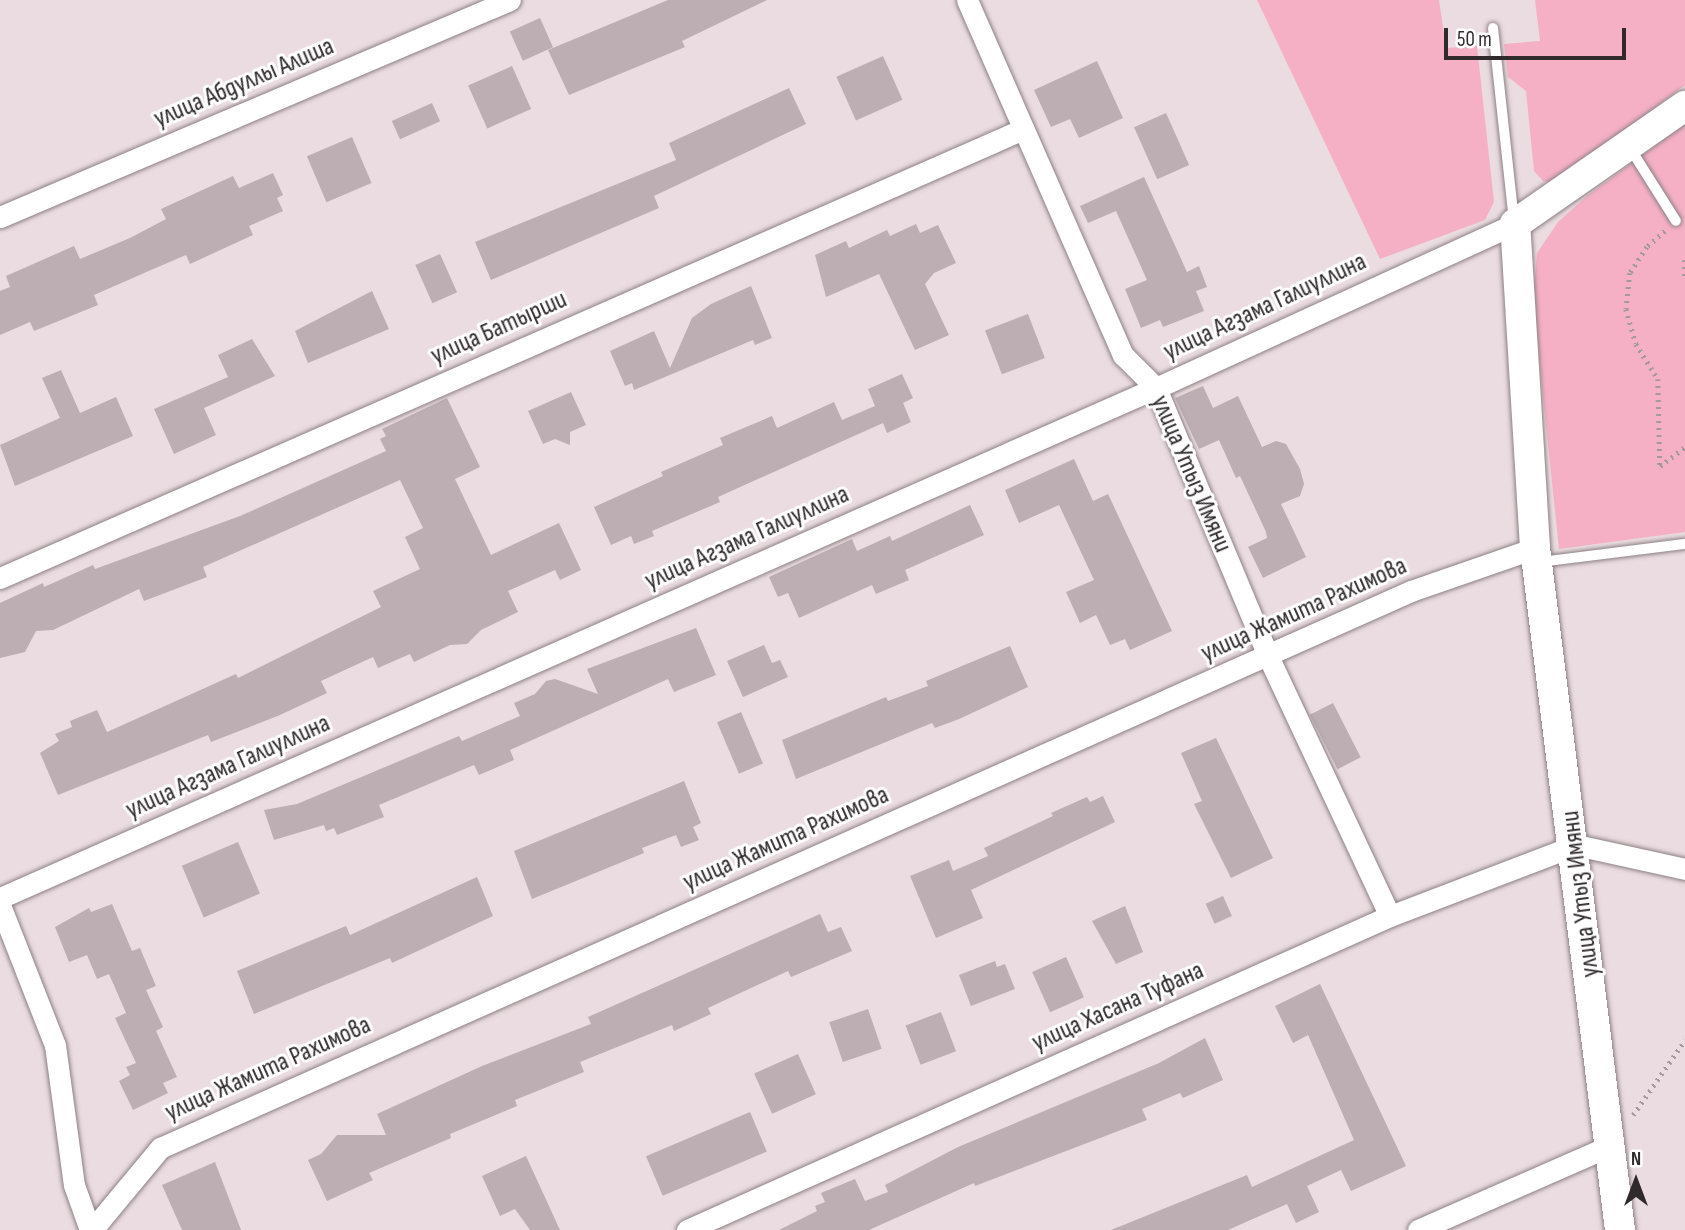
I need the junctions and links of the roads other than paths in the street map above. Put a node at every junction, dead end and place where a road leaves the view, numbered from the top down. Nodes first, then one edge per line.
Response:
1 (510, 0) edge
2 (967, 0) edge
3 (1493, 28) dead end
4 (1685, 106) edge
5 (1020, 130) junction
6 (1629, 145) junction
7 (0, 217) edge
8 (1676, 221) road end
9 (1515, 224) junction
10 (1156, 388) junction
11 (1685, 544) edge
12 (1536, 555) junction
13 (0, 578) edge
14 (1268, 656) junction
15 (1576, 845) junction
16 (1685, 869) edge
17 (0, 898) edge
18 (0, 905) edge
19 (1390, 916) junction
20 (1610, 1135) junction
21 (91, 1230) edge
22 (687, 1230) edge
23 (1418, 1230) edge
24 (1620, 1230) edge

1 - 7 street, улица Абдуллы Алиша
2 - 5 street, улица Утыз Имяни
3 - 9 lane
4 - 6 street
5 - 10 street, улица Утыз Имяни
5 - 13 street, улица Батырши
6 - 8 lane
6 - 9 street
9 - 10 street, улица Агзама Галиуллина
9 - 12 street, улица Утыз Имяни
10 - 14 street, улица Утыз Имяни
10 - 17 street, улица Агзама Галиуллина
11 - 12 lane
12 - 14 street, улица Жамита Рахимова
12 - 15 street, улица Утыз Имяни
14 - 19 street, улица Утыз Имяни
14 - 21 street, улица Жамита Рахимова
15 - 16 street
15 - 19 street, улица Хасана Туфана
15 - 20 street, улица Утыз Имяни
18 - 21 street
19 - 22 street, улица Хасана Туфана
20 - 23 street
20 - 24 street, улица Утыз Имяни

